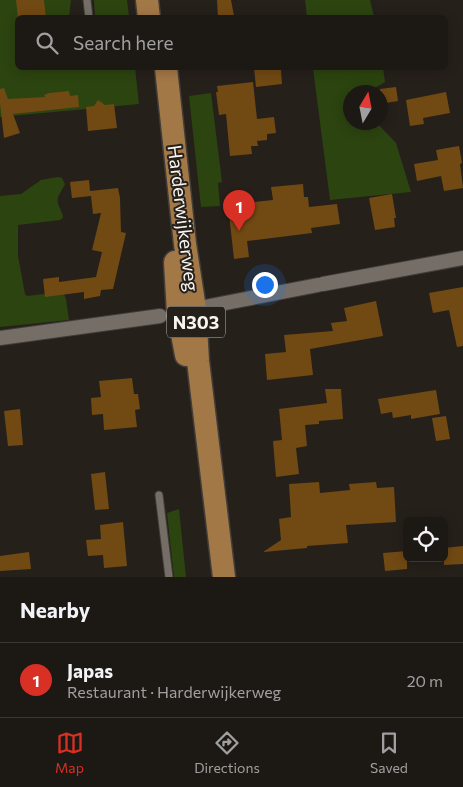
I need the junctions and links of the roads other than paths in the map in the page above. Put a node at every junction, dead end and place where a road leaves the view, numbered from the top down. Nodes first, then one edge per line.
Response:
1 (87, 0) edge
2 (147, 0) edge
3 (160, 0) edge
4 (89, 15) edge
5 (149, 15) edge
6 (162, 15) edge
7 (155, 70) edge
8 (166, 70) edge
9 (463, 258) edge
10 (178, 313) junction
11 (0, 338) edge
12 (159, 495) dead end
13 (168, 577) edge
14 (210, 577) edge
15 (224, 577) edge

1 - 4 lane
2 - 5 main road
3 - 6 main road
7 - 10 main road, Harderwijkerweg / N303
8 - 10 main road, Harderwijkerweg / N303
9 - 10 street
10 - 11 street
10 - 14 main road, Harderwijkerweg / N303
10 - 15 main road, Harderwijkerweg / N303
12 - 13 lane

